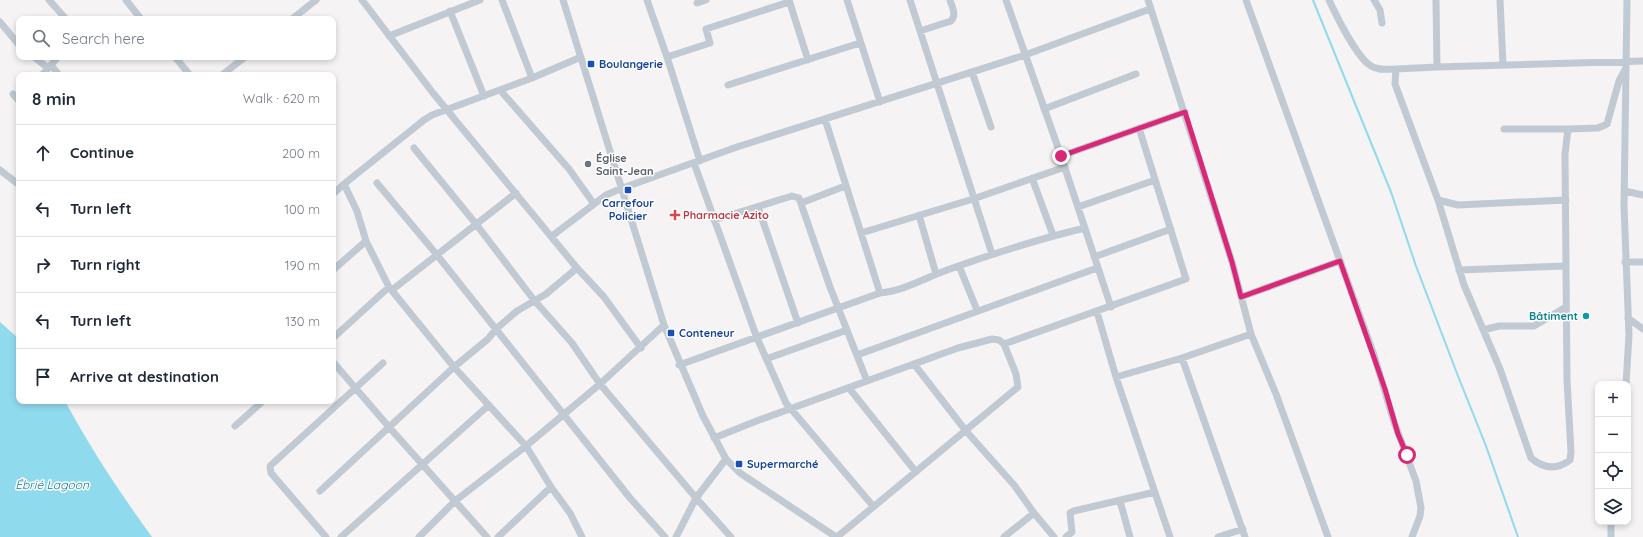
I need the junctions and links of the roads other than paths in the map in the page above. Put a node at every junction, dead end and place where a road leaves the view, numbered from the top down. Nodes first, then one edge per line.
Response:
1 (49, 0) edge
2 (126, 0) edge
3 (316, 0) edge
4 (362, 0) edge
5 (480, 0) edge
6 (502, 0) edge
7 (563, 0) edge
8 (647, 0) edge
9 (706, 0) edge
10 (846, 0) edge
11 (910, 0) edge
12 (950, 0) edge
13 (1148, 0) edge
14 (1246, 0) edge
15 (1329, 0) edge
16 (1374, 0) edge
17 (1436, 0) edge
18 (1500, 0) edge
19 (1627, 0) edge
20 (789, 1) edge
21 (1008, 1) edge
22 (696, 3) dead end
23 (1150, 9) junction
24 (450, 12) junction
25 (63, 16) edge
26 (139, 16) edge
27 (296, 16) edge
28 (0, 22) edge
29 (1382, 23) dead end
30 (920, 31) junction
31 (389, 36) junction
32 (16, 41) edge
33 (860, 43) junction
34 (1025, 55) junction
35 (667, 57) junction
36 (582, 58) junction
37 (39, 60) edge
38 (55, 60) edge
39 (178, 60) edge
40 (241, 60) edge
41 (808, 60) junction
42 (1643, 61) edge
43 (1503, 64) junction
44 (1626, 65) junction
45 (49, 66) junction
46 (1437, 67) junction
47 (1396, 69) junction
48 (44, 72) edge
49 (56, 72) edge
50 (188, 72) edge
51 (226, 72) edge
52 (972, 72) junction
53 (1136, 74) dead end
54 (532, 78) junction
55 (936, 83) junction
56 (728, 85) dead end
57 (500, 90) junction
58 (13, 94) dead end
59 (484, 96) junction
60 (16, 98) edge
61 (880, 102) junction
62 (1044, 109) junction
63 (447, 110) junction
64 (1185, 112) junction
65 (825, 119) junction
66 (991, 127) dead end
67 (1139, 128) junction
68 (1504, 129) dead end
69 (1568, 129) junction
70 (414, 148) dead end
71 (1061, 156) junction
72 (697, 162) junction
73 (1065, 167) junction
74 (0, 170) edge
75 (1032, 178) junction
76 (1155, 180) junction
77 (16, 182) edge
78 (377, 183) dead end
79 (344, 184) junction
80 (846, 186) junction
81 (620, 189) junction
82 (336, 191) edge
83 (1625, 191) junction
84 (516, 193) junction
85 (1643, 195) edge
86 (973, 199) junction
87 (1438, 200) junction
88 (1566, 200) junction
89 (801, 203) junction
90 (594, 204) junction
91 (758, 207) junction
92 (1078, 207) junction
93 (919, 215) junction
94 (714, 220) junction
95 (476, 224) junction
96 (1085, 228) junction
97 (1171, 229) junction
98 (861, 233) junction
99 (1053, 235) junction
100 (552, 236) junction
101 (366, 240) junction
102 (992, 254) junction
103 (437, 255) junction
104 (1094, 257) junction
105 (1340, 261) junction
106 (1625, 262) junction
107 (1643, 262) edge
108 (959, 266) junction
109 (1566, 266) junction
110 (336, 267) edge
111 (577, 268) junction
112 (1097, 268) junction
113 (1458, 270) junction
114 (936, 274) junction
115 (390, 288) junction
116 (880, 294) junction
117 (1241, 297) junction
118 (534, 300) junction
119 (1111, 307) junction
120 (1566, 307) junction
121 (839, 308) junction
122 (977, 310) junction
123 (1097, 312) junction
124 (1628, 318) junction
125 (798, 323) junction
126 (664, 326) junction
127 (496, 329) junction
128 (1643, 329) edge
129 (847, 330) junction
130 (1483, 330) junction
131 (1251, 334) junction
132 (336, 335) edge
133 (757, 338) junction
134 (1004, 344) junction
135 (641, 348) junction
136 (857, 355) junction
137 (1182, 358) junction
138 (766, 359) junction
139 (383, 363) dead end
140 (914, 364) junction
141 (679, 365) junction
142 (336, 366) edge
143 (454, 367) junction
144 (1116, 377) junction
145 (867, 381) junction
146 (1626, 381) edge
147 (600, 384) junction
148 (355, 388) junction
149 (849, 388) junction
150 (260, 404) edge
151 (489, 405) junction
152 (790, 409) junction
153 (564, 414) junction
154 (235, 426) dead end
155 (389, 427) junction
156 (966, 431) junction
157 (714, 438) junction
158 (526, 446) junction
159 (726, 459) junction
160 (422, 464) junction
161 (916, 472) junction
162 (551, 487) junction
163 (320, 491) dead end
164 (1155, 492) junction
165 (696, 498) junction
166 (456, 501) junction
167 (1120, 501) junction
168 (873, 506) junction
169 (1034, 513) junction
170 (1611, 525) edge
171 (1243, 529) junction
172 (326, 537) edge
173 (341, 537) edge
174 (419, 537) edge
175 (487, 537) edge
176 (498, 537) edge
177 (581, 537) edge
178 (664, 537) edge
179 (676, 537) edge
180 (731, 537) edge
181 (836, 537) edge
182 (1004, 537) edge
183 (1054, 537) edge
184 (1066, 537) edge
185 (1130, 537) edge
186 (1170, 537) edge
187 (1218, 537) edge
188 (1245, 537) edge
189 (1328, 537) edge
190 (1412, 537) edge
191 (1611, 537) edge

1 - 25 street
2 - 26 street
3 - 27 street
4 - 31 street
5 - 24 street
6 - 54 street
7 - 36 street
8 - 35 street
9 - 22 street
10 - 33 street
11 - 30 street
12 - 30 street
13 - 23 street
14 - 105 street
15 - 47 street
16 - 29 street
17 - 46 street
18 - 43 street
19 - 44 street
20 - 35 street
20 - 41 street
21 - 34 street
23 - 34 street
23 - 64 street
24 - 31 street
24 - 59 street
28 - 32 street
30 - 55 street
31 - 63 street
33 - 41 street
33 - 61 street
34 - 52 street
34 - 62 street
35 - 72 street
36 - 54 street
36 - 81 street
37 - 45 street
38 - 45 street
39 - 50 street
40 - 51 street
41 - 56 street
42 - 44 street
43 - 44 street
43 - 46 street
44 - 69 street
44 - 83 street
45 - 48 street
45 - 49 street
46 - 47 street
47 - 87 street
52 - 55 street
52 - 66 street
53 - 62 street
54 - 57 street
55 - 61 street
55 - 86 street
57 - 59 street
57 - 90 street
58 - 60 street
59 - 63 street
61 - 65 street
62 - 71 street
63 - 79 street
63 - 84 street
64 - 67 street
64 - 117 street
65 - 72 street
65 - 80 street
67 - 71 street
67 - 76 street
68 - 69 street
69 - 88 street
70 - 95 street
71 - 73 street
72 - 81 street
72 - 94 street
73 - 75 street
73 - 92 street
74 - 77 street
75 - 86 street
75 - 99 street
76 - 92 street
76 - 97 street
78 - 103 street
79 - 82 street
79 - 101 street
80 - 89 street
80 - 98 street
81 - 90 street
81 - 126 street
83 - 85 street
83 - 106 street
84 - 95 street
84 - 100 street
86 - 93 street
86 - 102 street
87 - 88 street
87 - 113 street
88 - 109 street
89 - 91 street
89 - 121 street
90 - 100 street
91 - 94 street
91 - 125 street
92 - 96 street
93 - 98 street
93 - 114 street
94 - 133 street
95 - 103 street
95 - 118 street
96 - 99 street
96 - 104 street
97 - 104 street
97 - 119 street
98 - 116 street
99 - 102 street
100 - 111 street
101 - 110 street
101 - 115 street
102 - 108 street
103 - 115 street
103 - 127 street
104 - 112 street
105 - 117 street
105 - 190 street
106 - 107 street
106 - 124 street
108 - 114 street
108 - 122 street
109 - 113 street
109 - 120 street
111 - 118 street
111 - 135 street
112 - 119 street
112 - 122 street
113 - 130 street
114 - 116 street
115 - 132 street
115 - 143 street
116 - 121 street
117 - 131 street
118 - 127 street
118 - 147 street
119 - 123 street
120 - 130 street
120 - 130 street
121 - 125 street
121 - 129 street
122 - 136 street
123 - 134 street
123 - 144 street
124 - 128 street
124 - 146 street
125 - 133 street
126 - 135 street
126 - 141 street
127 - 143 street
127 - 153 street
129 - 136 street
129 - 138 street
131 - 137 street
131 - 189 street
133 - 138 street
133 - 141 street
134 - 140 street
134 - 156 street
135 - 147 street
136 - 145 street
137 - 144 street
137 - 171 street
138 - 152 street
139 - 148 street
140 - 145 street
140 - 156 street
141 - 157 street
142 - 148 street
143 - 151 street
143 - 155 street
144 - 164 street
145 - 149 street
147 - 153 street
147 - 165 street
148 - 155 street
148 - 172 street
149 - 152 street
149 - 161 street
150 - 154 street
151 - 158 street
151 - 160 street
152 - 157 street
152 - 168 street
153 - 158 street
153 - 178 street
155 - 160 street
155 - 163 street
156 - 161 street
156 - 169 street
157 - 159 street
158 - 162 street
158 - 166 street
159 - 165 street
159 - 181 street
160 - 166 street
160 - 173 street
161 - 168 street
162 - 176 street
162 - 177 street
164 - 167 street
164 - 186 street
165 - 179 street
165 - 180 street
166 - 174 street
166 - 175 street
167 - 184 street
167 - 185 street
168 - 181 street
169 - 182 street
169 - 183 street
170 - 191 street
171 - 187 street
171 - 188 street

